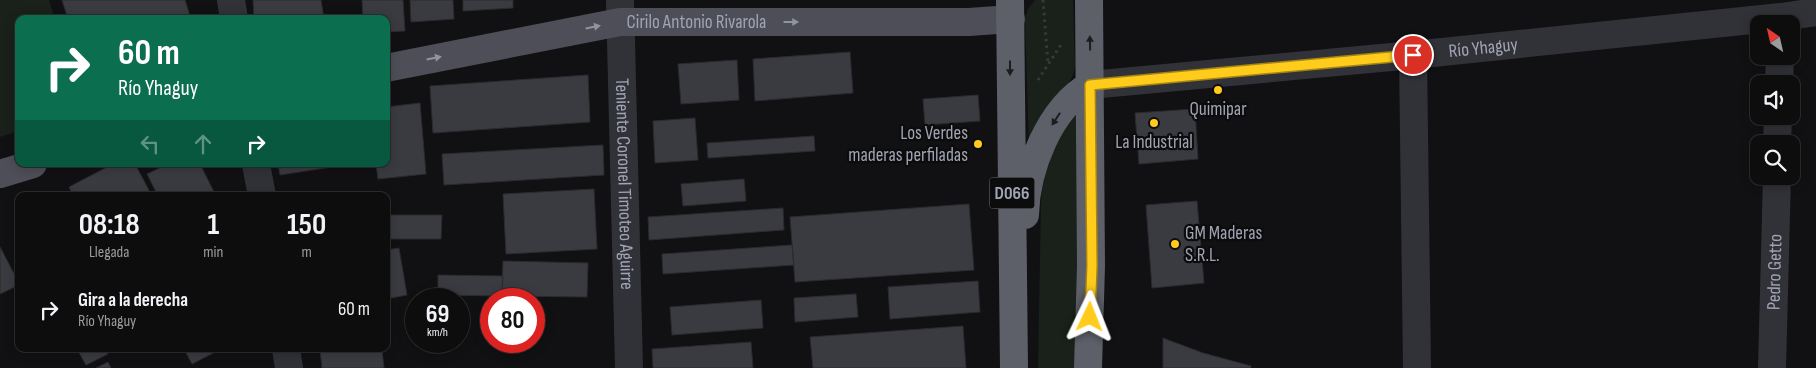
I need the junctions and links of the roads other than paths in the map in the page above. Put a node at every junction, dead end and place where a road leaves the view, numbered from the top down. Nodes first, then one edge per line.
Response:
1 (231, 0) edge
2 (1089, 0) edge
3 (1015, 6) edge
4 (620, 11) edge
5 (1816, 12) edge
6 (1779, 14) edge
7 (233, 15) edge
8 (1413, 55) junction
9 (390, 67) edge
10 (1090, 85) junction
11 (23, 167) edge
12 (257, 167) edge
13 (0, 174) edge
14 (1777, 185) edge
15 (261, 192) edge
16 (286, 352) edge
17 (289, 368) edge
18 (629, 368) edge
19 (1014, 368) edge
20 (1025, 368) edge
21 (1088, 368) edge
22 (1417, 368) edge
23 (1772, 368) edge

1 - 7 street
10 -> 2 highway
4 -> 3 main road, Cirilo Antonio Rivarola
3 -> 19 highway, D066
9 -> 4 main road, Cirilo Antonio Rivarola
4 - 18 street, Teniente Coronel Timoteo Aguirre
5 - 6 street, Río Yhaguy
6 - 8 street, Río Yhaguy
8 - 10 street, Río Yhaguy
8 - 22 street
10 -> 20 highway
10 - 21 highway
11 - 13 main road
12 - 15 street
14 - 23 street, Pedro Getto
16 - 17 street

